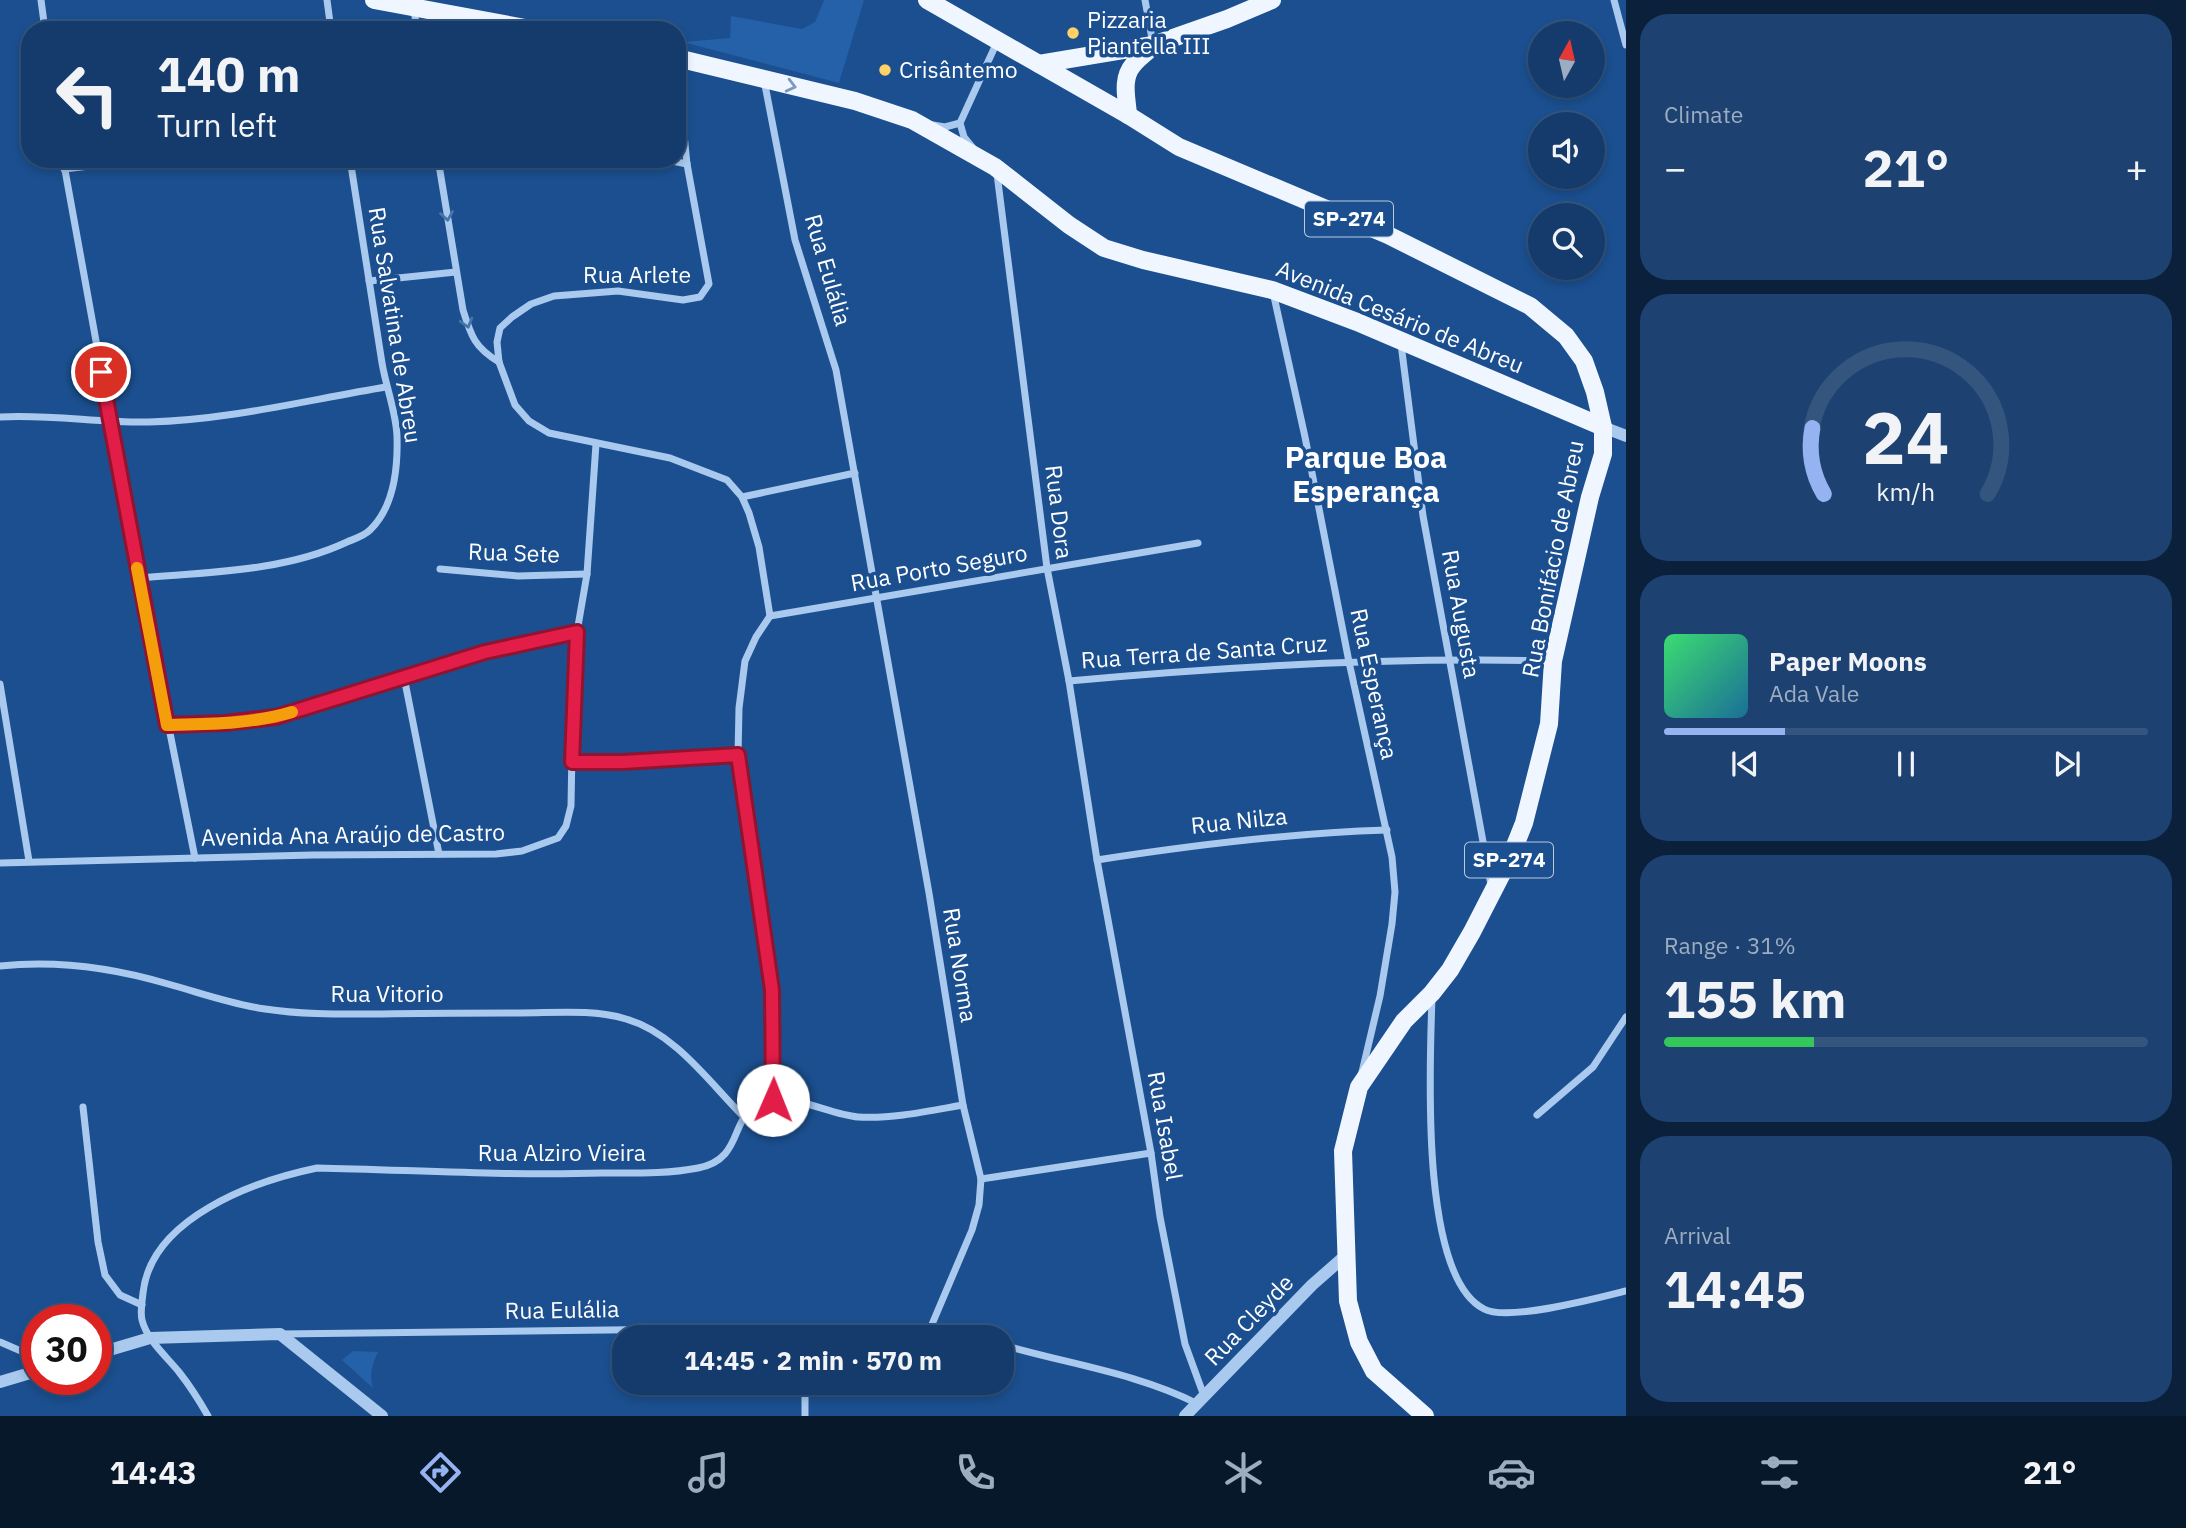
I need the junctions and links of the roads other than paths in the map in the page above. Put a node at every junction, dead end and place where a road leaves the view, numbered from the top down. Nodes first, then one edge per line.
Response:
1 (41, 0) edge
2 (327, 0) edge
3 (374, 0) edge
4 (927, 0) edge
5 (1145, 0) edge
6 (1272, 0) edge
7 (1614, 0) edge
8 (413, 6) junction
9 (44, 21) edge
10 (330, 21) edge
11 (416, 21) edge
12 (490, 21) edge
13 (997, 41) junction
14 (1626, 45) edge
15 (1153, 46) junction
16 (686, 60) edge
17 (1039, 64) junction
18 (763, 79) junction
19 (1128, 115) junction
20 (960, 123) junction
21 (922, 124) junction
22 (686, 154) edge
23 (980, 157) junction
24 (687, 164) joint
25 (995, 167) junction
26 (72, 168) edge
27 (351, 168) edge
28 (439, 168) edge
29 (64, 169) joint
30 (456, 272) junction
31 (369, 281) junction
32 (1272, 290) junction
33 (1401, 341) junction
34 (499, 362) junction
35 (386, 387) junction
36 (0, 417) edge
37 (111, 422) junction
38 (1603, 427) junction
39 (1626, 436) edge
40 (596, 444) junction
41 (855, 473) junction
42 (742, 497) junction
43 (1198, 542) dead end
44 (1047, 568) junction
45 (440, 569) dead end
46 (587, 574) junction
47 (139, 578) junction
48 (876, 600) junction
49 (770, 616) junction
50 (577, 632) junction
51 (1450, 659) junction
52 (1553, 661) junction
53 (1349, 662) junction
54 (404, 677) junction
55 (1069, 681) junction
56 (0, 684) edge
57 (167, 725) junction
58 (738, 755) junction
59 (572, 762) junction
60 (1387, 830) junction
61 (439, 854) junction
62 (195, 858) junction
63 (1097, 860) junction
64 (29, 861) junction
65 (0, 863) edge
66 (1492, 892) junction
67 (0, 966) edge
68 (1432, 993) junction
69 (1626, 1017) edge
70 (1359, 1087) junction
71 (773, 1100) junction
72 (964, 1105) junction
73 (83, 1107) dead end
74 (1537, 1115) dead end
75 (743, 1116) junction
76 (1151, 1153) junction
77 (981, 1179) junction
78 (1345, 1256) junction
79 (1626, 1291) edge
80 (142, 1305) junction
81 (932, 1325) edge
82 (612, 1330) edge
83 (280, 1334) junction
84 (150, 1338) junction
85 (0, 1342) edge
86 (1014, 1348) edge
87 (112, 1349) edge
88 (21, 1351) edge
89 (21, 1376) edge
90 (0, 1382) edge
91 (805, 1395) edge
92 (1201, 1400) junction
93 (208, 1416) edge
94 (382, 1416) edge
95 (805, 1416) edge
96 (1185, 1416) edge
97 (1425, 1416) edge

1 - 9 street
2 - 10 street
3 - 8 main road
4 - 13 main road, SP-274
5 - 15 street
6 - 15 main road
7 - 14 street
8 - 11 street
8 - 12 main road
13 - 17 main road, SP-274
13 - 20 street
15 - 17 main road
15 - 19 main road
16 - 18 main road, Avenida Cesário de Abreu
17 - 19 main road, Rua Bonifácio de Abreu / SP-274
18 -> 21 main road, Avenida Cesário de Abreu
18 - 41 street, Rua Eulália
19 - 38 main road, Rua Bonifácio de Abreu / SP-274
20 - 21 street
20 - 23 street
21 - 23 main road, Avenida Cesário de Abreu
22 - 24 street, Rua Arlete
23 - 25 main road, Avenida Cesário de Abreu
24 - 34 street, Rua Arlete
25 - 32 main road, Avenida Cesário de Abreu
25 - 44 street, Rua Dora
26 - 29 street
27 - 31 street, Rua Salvatina de Abreu
28 -> 30 street
29 - 37 street
30 - 31 street
30 -> 34 street
31 - 35 street, Rua Salvatina de Abreu
32 - 33 main road, Avenida Cesário de Abreu
32 - 53 street, Rua Esperança
33 - 38 main road, Avenida Cesário de Abreu
33 - 51 street, Rua Augusta
34 - 40 street, Rua Arlete
35 - 37 street
35 - 47 street, Rua Salvatina de Abreu
36 - 37 street
37 - 47 street
38 - 39 street
38 - 52 main road, Rua Bonifácio de Abreu / SP-274
40 - 42 street, Rua Arlete
40 - 46 street, Avenida Ana Araújo de Castro
41 - 42 street
41 - 48 street, Rua Eulália
42 - 49 street
43 - 44 street, Rua Porto Seguro
44 - 48 street, Rua Porto Seguro
44 - 55 street, Rua Dora
45 - 46 street, Rua Sete
46 - 50 street, Avenida Ana Araújo de Castro
47 - 57 street
48 - 49 street, Rua Porto Seguro
48 - 72 street, Rua Norma
49 - 58 street
50 - 54 street
50 - 59 street, Avenida Ana Araújo de Castro
51 - 52 street, Rua Terra de Santa Cruz
51 - 53 street, Rua Terra de Santa Cruz
51 - 66 street, Rua Augusta
52 - 66 main road, Rua Bonifácio de Abreu / SP-274
53 - 55 street, Rua Terra de Santa Cruz
53 - 60 street, Rua Esperança
54 - 57 street
54 - 61 street
55 - 63 street, Rua Dora
56 - 64 street
57 - 62 street
58 - 59 street
58 - 71 street
59 - 61 street, Avenida Ana Araújo de Castro
60 - 63 street, Rua Nilza
60 - 70 street, Rua Esperança
61 - 62 street, Avenida Ana Araújo de Castro
62 - 64 street, Avenida Ana Araújo de Castro
63 - 76 street, Rua Isabel
64 - 65 street, Avenida Ana Araújo de Castro
66 - 68 main road, Rua Bonifácio de Abreu / SP-274
67 - 75 street, Rua Vitorio
68 - 70 main road, Rua Bonifácio de Abreu / SP-274
68 - 79 street
69 - 74 street
70 - 78 main road, Rua Bonifácio de Abreu / SP-274
71 - 72 street
71 - 75 street
72 - 77 street, Rua Norma
73 - 80 street
75 - 80 street, Rua Alziro Vieira
76 - 77 street
76 - 92 street, Rua Isabel
77 - 81 street, Rua Norma
78 - 92 street, Rua Cleyde
78 - 97 main road, SP-274
80 - 84 street
82 - 83 street, Rua Eulália
83 - 84 street, Rua Eulália
83 - 94 street
84 - 87 street, Rua Eulália
84 - 93 street
85 - 88 street
86 - 92 street
89 - 90 street
91 - 95 street
92 - 96 street, Rua Cleyde

